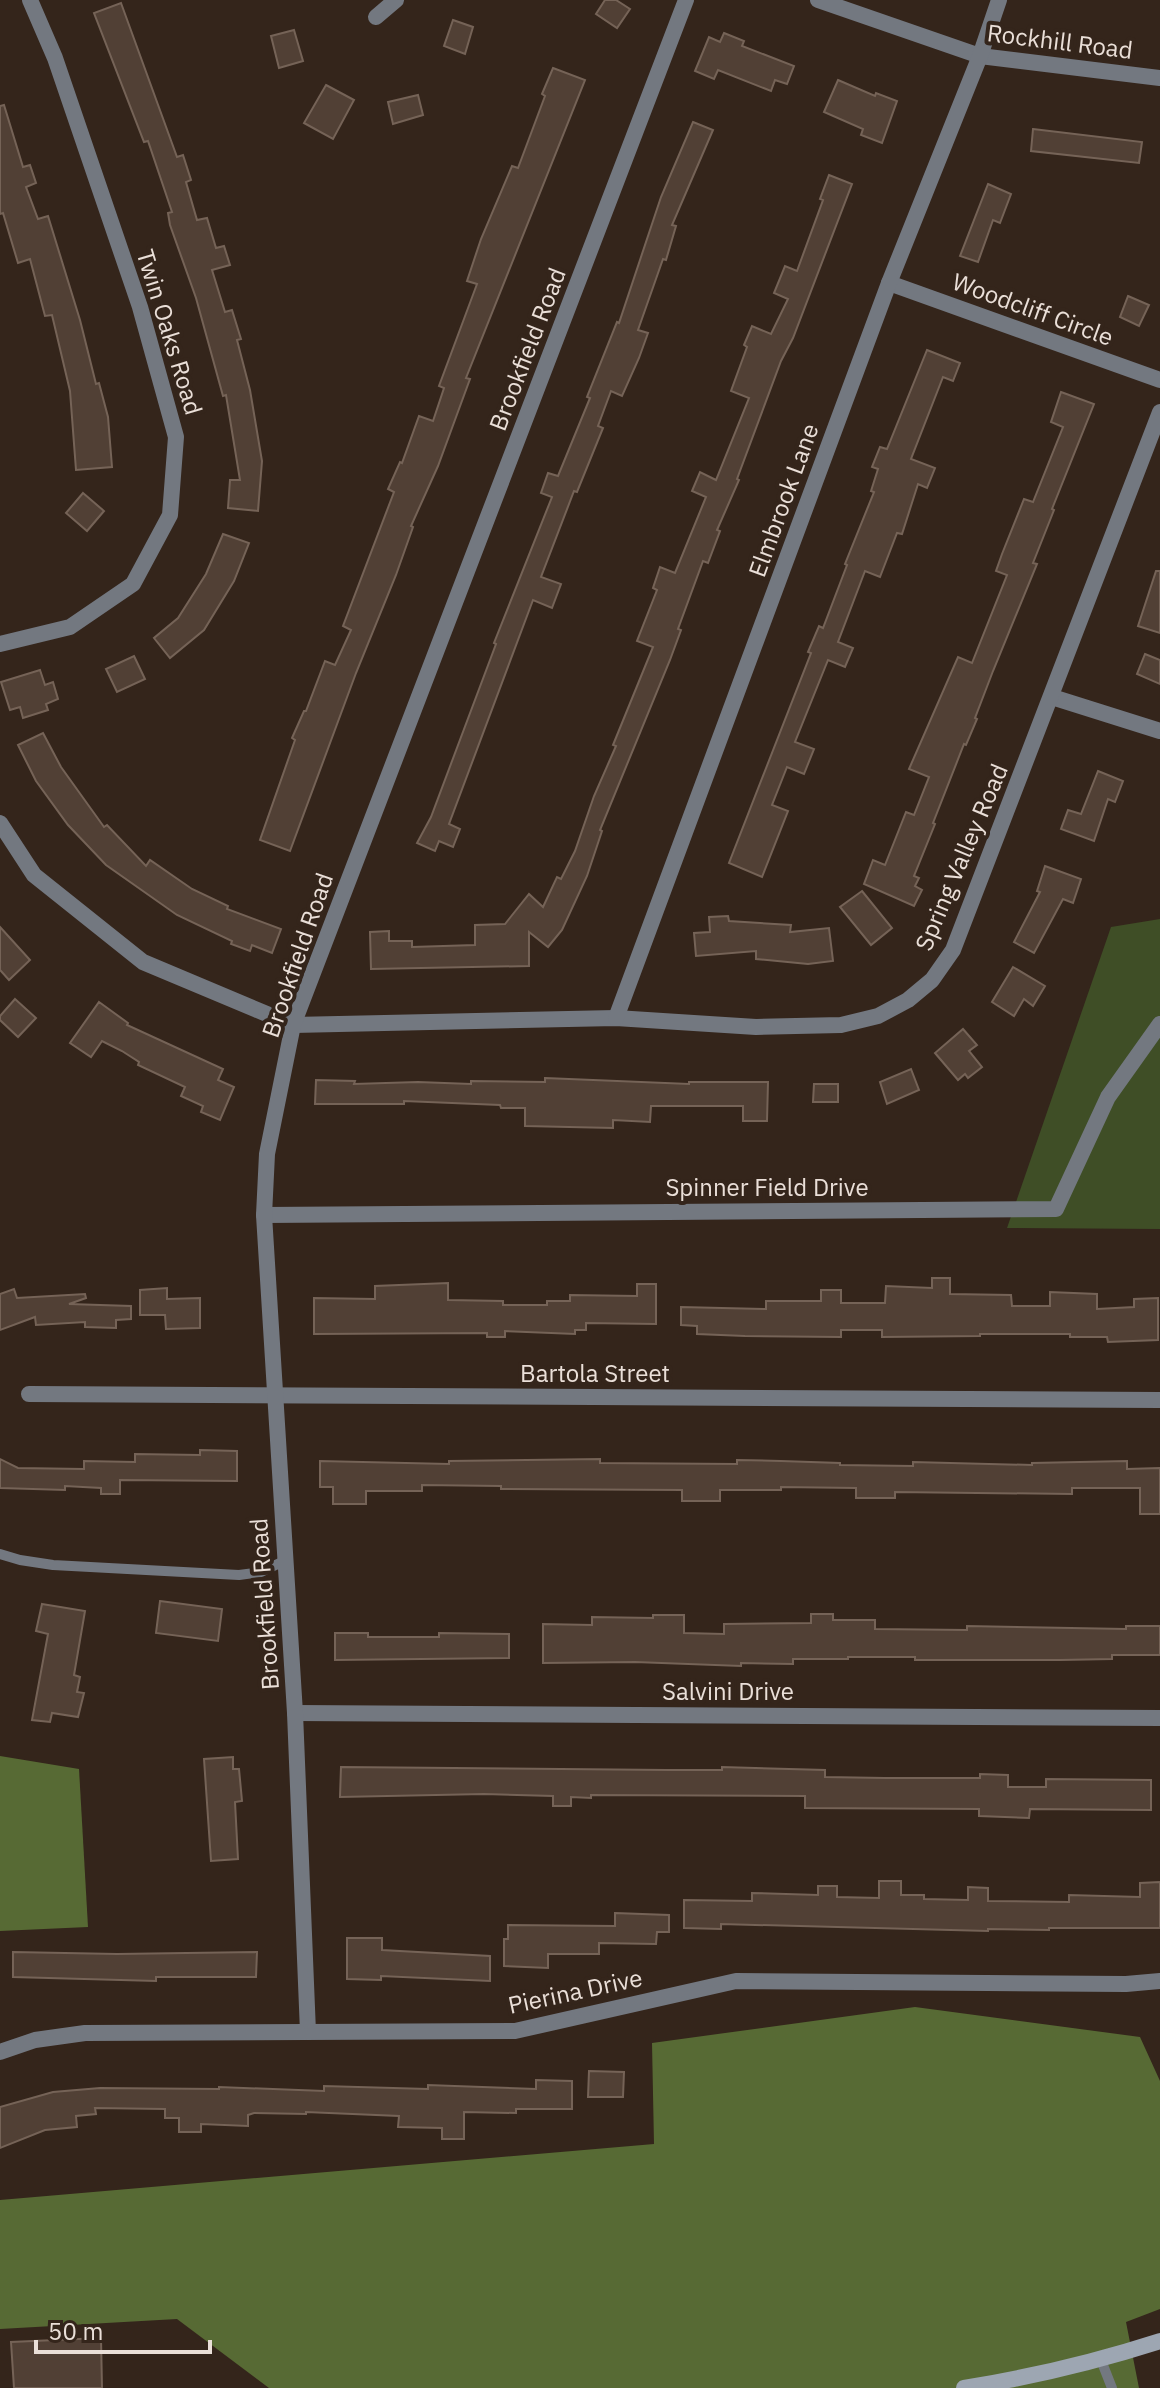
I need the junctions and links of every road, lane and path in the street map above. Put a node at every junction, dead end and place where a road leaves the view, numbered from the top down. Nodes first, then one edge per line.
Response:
1 (30, 0) edge
2 (396, 0) edge
3 (686, 0) edge
4 (818, 0) edge
5 (999, 0) edge
6 (376, 17) dead end
7 (980, 56) junction
8 (1160, 78) edge
9 (889, 283) junction
10 (1160, 380) edge
11 (1160, 412) edge
12 (0, 644) edge
13 (1052, 697) junction
14 (1160, 731) edge
15 (0, 823) edge
16 (616, 1018) junction
17 (1160, 1024) edge
18 (293, 1025) junction
19 (264, 1215) junction
20 (29, 1394) dead end
21 (276, 1395) junction
22 (1160, 1400) edge
23 (0, 1554) edge
24 (286, 1560) junction
25 (295, 1713) junction
26 (1160, 1718) edge
27 (1160, 1981) edge
28 (308, 2032) junction
29 (0, 2052) edge
30 (1160, 2341) edge
31 (1101, 2360) junction
32 (964, 2388) edge
33 (1112, 2388) edge

1 - 12 street, Twin Oaks Road
2 - 6 street
3 - 18 street, Brookfield Road
4 - 7 street, Rockhill Road
5 - 7 street, Elmbrook Lane
7 - 8 street, Rockhill Road
7 - 9 street, Elmbrook Lane
9 - 10 street, Woodcliff Circle
9 - 16 street, Elmbrook Lane
11 - 13 street, Spring Valley Road
13 - 14 street
13 - 16 street, Spring Valley Road
15 - 18 street
16 - 18 street, Spring Valley Road
17 - 19 street, Spinner Field Drive
18 - 19 street, Brookfield Road
19 - 21 street, Brookfield Road
20 - 21 street, Bartola Street
21 - 22 street, Bartola Street
21 - 24 street, Brookfield Road
23 - 24 lane
24 - 25 street, Brookfield Road
25 - 26 street, Salvini Drive
25 - 28 street, Brookfield Road
27 - 28 street, Pierina Drive
28 - 29 street, Pierina Drive
30 - 31 main road
31 - 32 main road
31 - 33 lane

